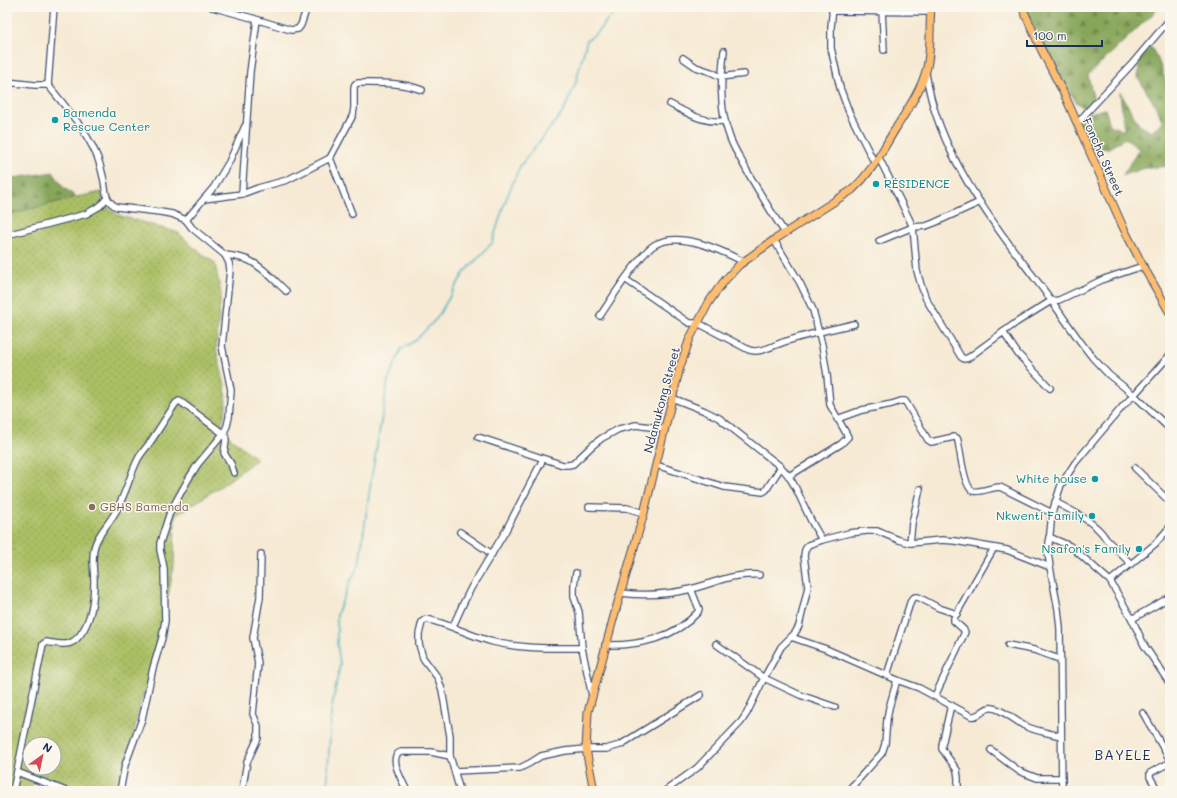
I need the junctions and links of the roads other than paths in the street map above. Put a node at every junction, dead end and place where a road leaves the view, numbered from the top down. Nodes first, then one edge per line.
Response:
1 (54, 7) edge
2 (212, 7) edge
3 (307, 7) edge
4 (1022, 7) edge
5 (227, 9) edge
6 (832, 9) edge
7 (931, 9) edge
8 (882, 11) junction
9 (1170, 19) edge
10 (257, 20) junction
11 (884, 50) dead end
12 (724, 51) dead end
13 (683, 58) dead end
14 (926, 72) junction
15 (744, 74) dead end
16 (721, 78) junction
17 (7, 82) edge
18 (48, 85) junction
19 (422, 90) dead end
20 (670, 104) dead end
21 (725, 120) junction
22 (247, 123) junction
23 (1077, 124) junction
24 (330, 158) junction
25 (879, 158) junction
26 (875, 164) junction
27 (242, 194) junction
28 (107, 198) junction
29 (204, 199) junction
30 (980, 202) junction
31 (352, 214) dead end
32 (186, 220) junction
33 (912, 227) junction
34 (785, 233) junction
35 (7, 235) edge
36 (774, 240) junction
37 (878, 241) dead end
38 (225, 255) junction
39 (744, 262) junction
40 (1143, 266) junction
41 (624, 278) junction
42 (286, 291) dead end
43 (1051, 301) junction
44 (1170, 313) edge
45 (600, 316) dead end
46 (698, 323) junction
47 (854, 324) dead end
48 (1003, 332) junction
49 (818, 333) junction
50 (1170, 355) edge
51 (1050, 388) dead end
52 (1134, 395) junction
53 (672, 398) junction
54 (837, 419) junction
55 (665, 429) junction
56 (1170, 429) edge
57 (223, 434) junction
58 (478, 438) dead end
59 (543, 459) junction
60 (656, 465) junction
61 (781, 467) junction
62 (1135, 468) dead end
63 (234, 473) dead end
64 (790, 476) junction
65 (920, 489) dead end
66 (1055, 502) junction
67 (1170, 502) edge
68 (588, 507) dead end
69 (1052, 513) junction
70 (644, 514) junction
71 (1170, 527) edge
72 (460, 532) dead end
73 (1049, 537) junction
74 (822, 540) junction
75 (910, 543) junction
76 (994, 548) junction
77 (261, 554) dead end
78 (492, 554) junction
79 (1131, 564) junction
80 (1050, 567) junction
81 (576, 572) dead end
82 (759, 575) dead end
83 (1110, 581) junction
84 (692, 589) junction
85 (621, 593) junction
86 (1170, 597) edge
87 (957, 614) junction
88 (1132, 619) junction
89 (453, 626) junction
90 (791, 637) junction
91 (716, 644) dead end
92 (605, 645) junction
93 (1008, 645) dead end
94 (582, 648) junction
95 (1059, 659) junction
96 (887, 676) junction
97 (764, 678) junction
98 (896, 680) junction
99 (1170, 684) edge
100 (701, 695) dead end
101 (592, 696) junction
102 (935, 696) junction
103 (951, 705) junction
104 (836, 707) dead end
105 (1142, 713) dead end
106 (1061, 736) junction
107 (586, 749) junction
108 (990, 750) dead end
109 (450, 756) junction
110 (455, 771) junction
111 (17, 772) junction
112 (1062, 778) junction
113 (852, 786) junction
114 (13, 791) edge
115 (66, 791) edge
116 (120, 791) edge
117 (242, 791) edge
118 (407, 791) edge
119 (460, 791) edge
120 (594, 791) edge
121 (665, 791) edge
122 (848, 791) edge
123 (858, 791) edge
124 (958, 791) edge
125 (1062, 791) edge
126 (1158, 791) edge

1 - 18 street
2 - 5 street
3 - 10 street
4 - 23 main road, Foncha Street
5 - 10 street
6 - 8 street
6 - 26 street
7 - 8 street
7 - 14 main road, Ndamukong Street
8 - 11 street
9 - 23 street
10 - 22 street
12 - 16 street
13 - 16 street
14 - 25 main road, Ndamukong Street
14 - 30 street
15 - 16 street
16 - 21 street
17 - 18 street
18 - 28 street
19 - 24 street
20 - 21 street
21 - 34 street
22 - 27 street
22 - 29 street
23 - 40 main road, Foncha Street
24 - 27 street
24 - 31 street
25 - 26 main road, Ndamukong Street
25 - 33 street
26 - 34 main road, Ndamukong Street
27 - 29 street
28 - 32 street
28 - 35 street
29 - 32 street
30 - 33 street
30 - 43 street
32 - 38 street
33 - 37 street
33 - 48 street
34 - 36 main road, Ndamukong Street
36 - 39 main road, Ndamukong Street
36 - 49 street
38 - 42 street
38 - 57 street
39 - 41 street
39 - 46 main road, Ndamukong Street
40 - 43 street
40 - 44 main road, Foncha Street
41 - 45 street
41 - 46 street
43 - 48 street
43 - 52 street
46 - 49 street
46 - 53 main road, Ndamukong Street
47 - 49 street
48 - 51 street
49 - 54 street
50 - 52 street
52 - 56 street
52 - 66 street
53 - 55 main road, Ndamukong Street
53 - 61 street
54 - 64 street
54 - 69 street
55 - 59 street
55 - 60 main road, Ndamukong Street
57 - 63 street
57 - 111 street
57 - 116 street
58 - 59 street
59 - 78 street
60 - 61 street
60 - 70 main road, Ndamukong Street
61 - 64 street
62 - 67 street
64 - 74 street
65 - 75 street
66 - 69 street
66 - 79 street
68 - 70 street
69 - 73 street
70 - 85 main road, Ndamukong Street
71 - 79 street
72 - 78 street
73 - 80 street
73 - 83 street
74 - 75 street
74 - 90 street
75 - 76 street
76 - 80 street
76 - 87 street
77 - 117 street
78 - 89 street
79 - 83 street
80 - 95 street
81 - 94 street
82 - 84 street
83 - 88 street
84 - 85 street
84 - 92 street
85 - 92 main road, Ndamukong Street
86 - 88 street
87 - 96 street
87 - 102 street
88 - 99 street
89 - 94 street
89 - 109 street
90 - 96 street
90 - 97 street
91 - 97 street
92 - 101 main road, Ndamukong Street
93 - 95 street
94 - 101 street
95 - 106 street
96 - 98 street
97 - 104 street
97 - 121 street
98 - 102 street
98 - 113 street
100 - 107 street
101 - 107 main road, Ndamukong Street
102 - 103 street
103 - 106 street
103 - 124 street
105 - 126 street
106 - 112 street
107 - 110 street
107 - 120 main road, Ndamukong Street
108 - 112 street
109 - 110 street
109 - 118 street
110 - 119 street
111 - 114 street
111 - 115 street
112 - 125 street
113 - 122 street
113 - 123 street

